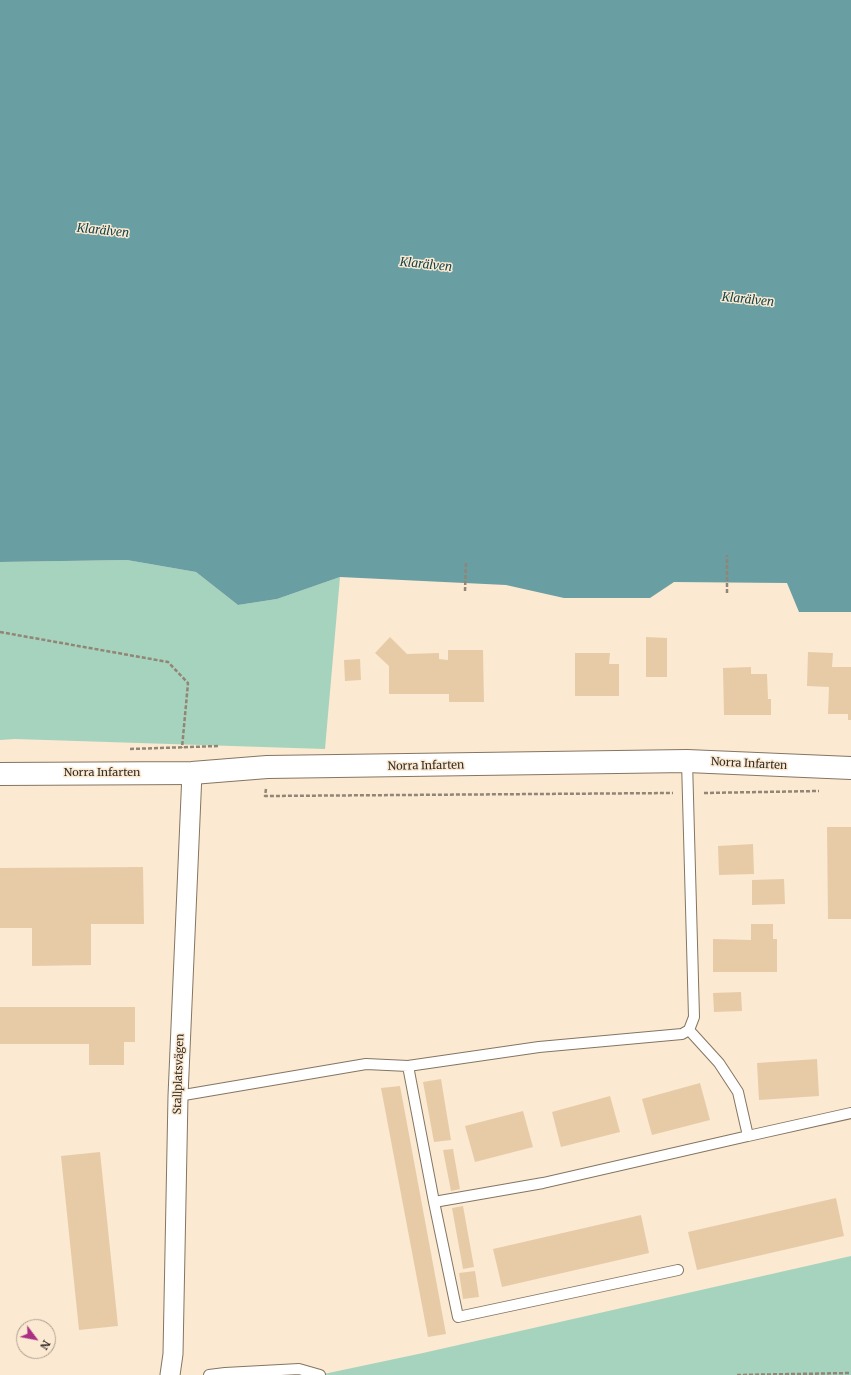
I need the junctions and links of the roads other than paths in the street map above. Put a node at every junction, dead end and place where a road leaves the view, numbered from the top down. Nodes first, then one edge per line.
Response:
1 (688, 761) junction
2 (851, 768) edge
3 (192, 773) junction
4 (0, 774) edge
5 (689, 1030) junction
6 (408, 1066) junction
7 (178, 1096) junction
8 (851, 1113) edge
9 (748, 1136) junction
10 (434, 1202) junction
11 (678, 1270) dead end
12 (170, 1375) edge
13 (209, 1375) edge
14 (320, 1375) edge

1 - 2 street, Norra Infarten
1 - 3 street, Norra Infarten
1 - 5 lane
3 - 4 street, Norra Infarten
3 - 7 street, Stallplatsvägen
5 - 6 lane
5 - 9 lane
6 - 7 lane
6 - 10 lane
7 - 12 street, Stallplatsvägen
8 - 9 lane
9 - 10 lane
10 - 11 lane
13 - 14 lane

